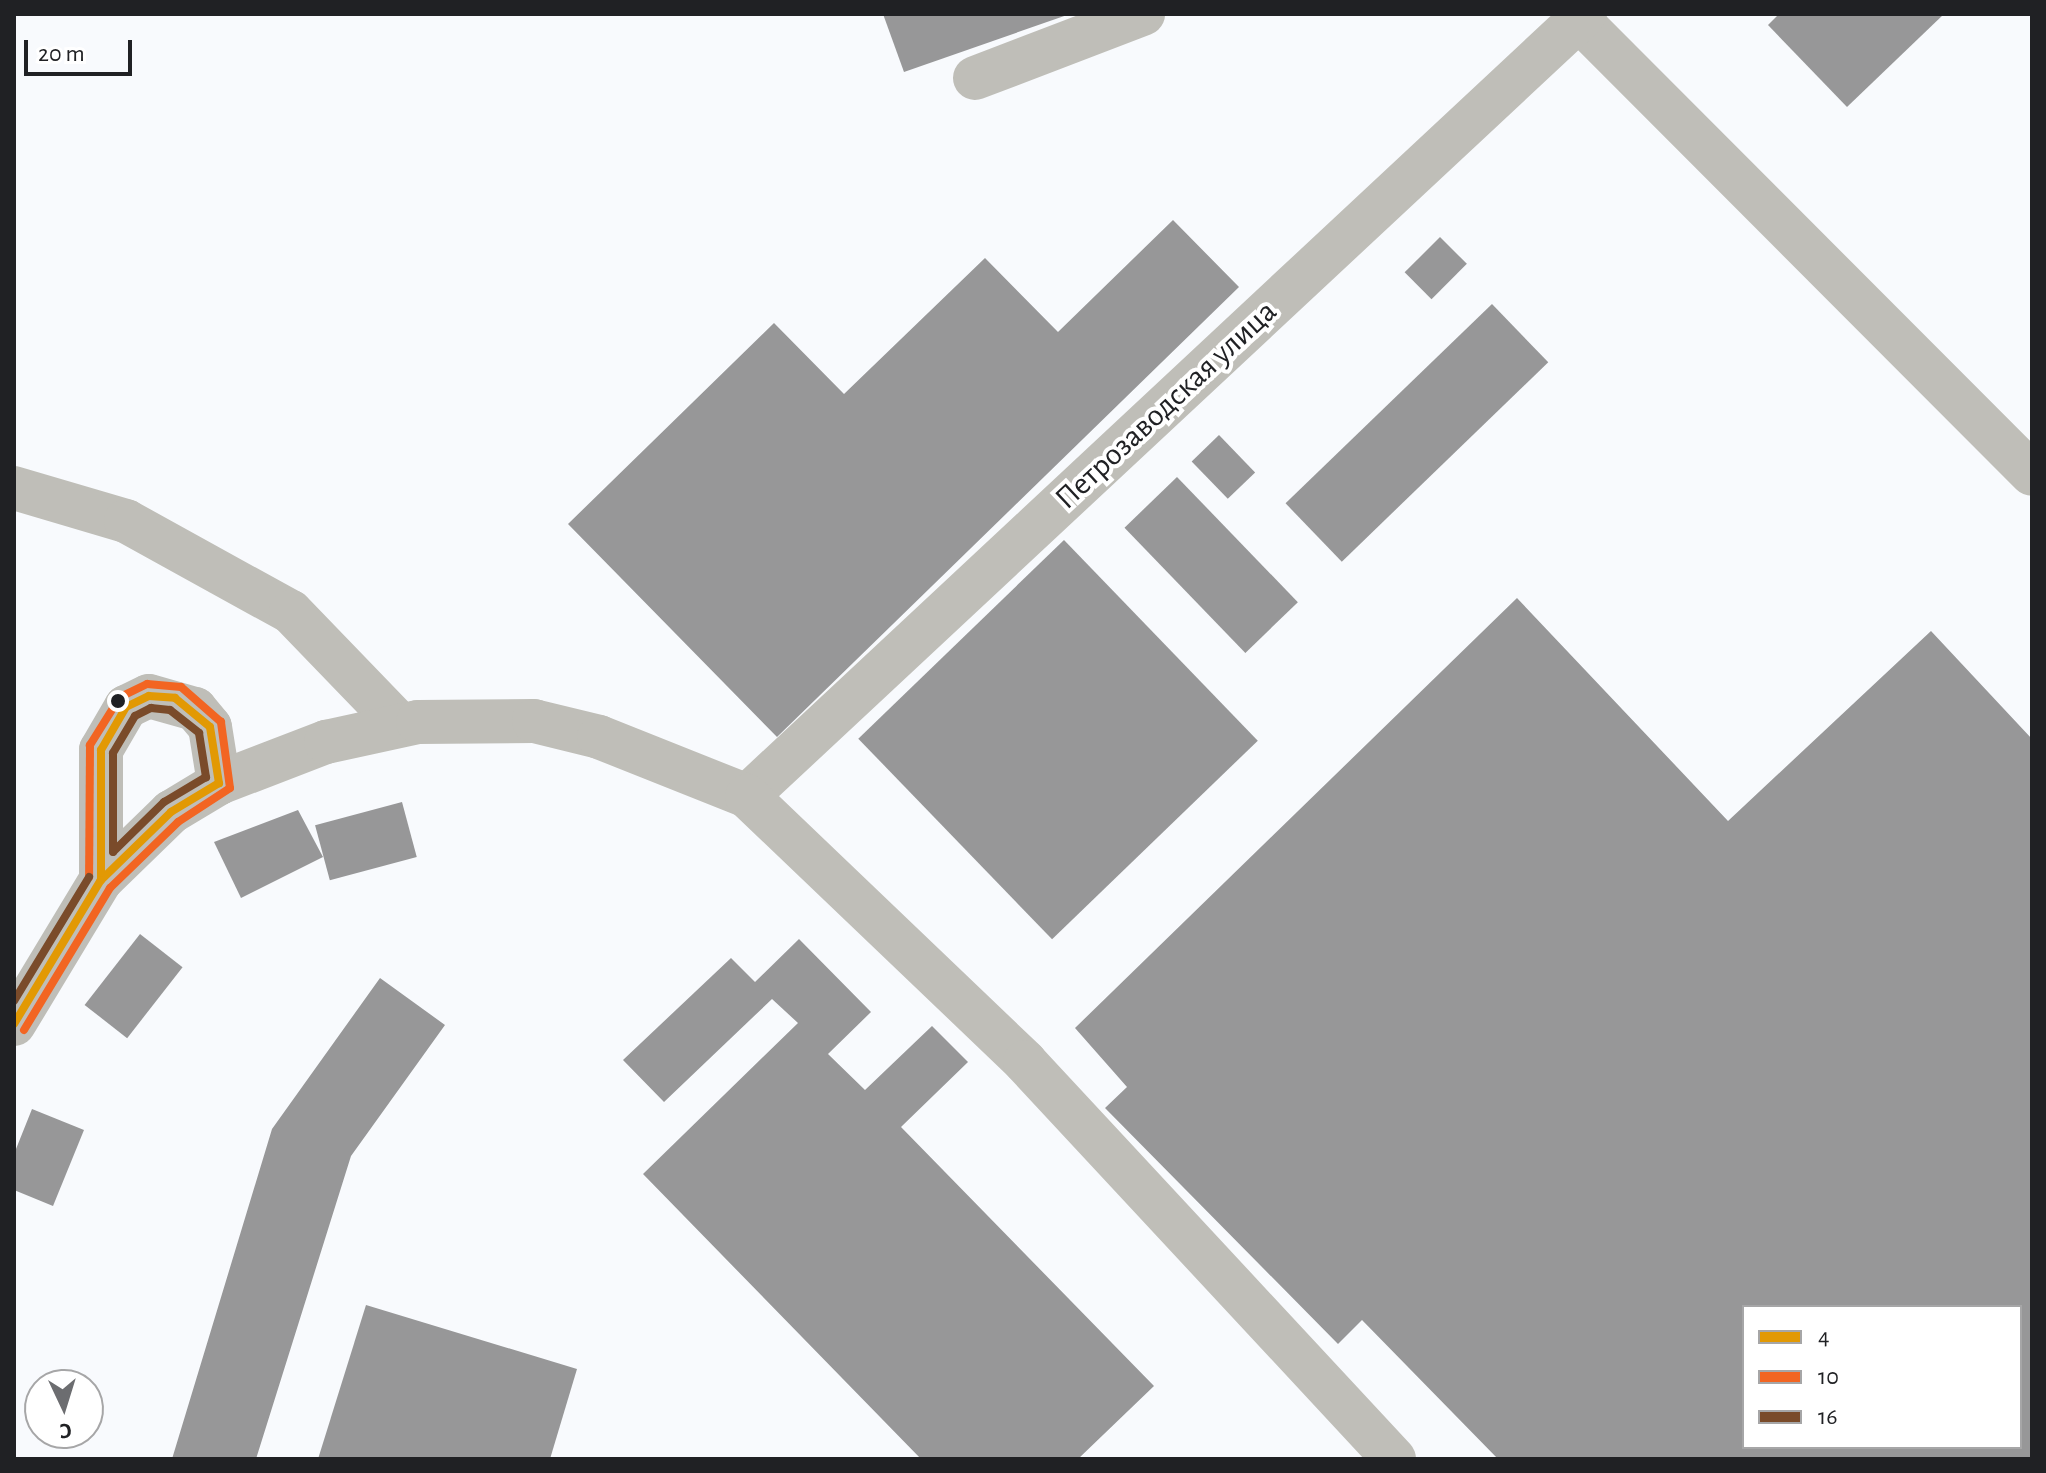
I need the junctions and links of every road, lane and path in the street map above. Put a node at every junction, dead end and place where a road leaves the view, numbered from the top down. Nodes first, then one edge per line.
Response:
1 (1143, 14) edge
2 (1582, 17) edge
3 (975, 78) dead end
4 (2032, 474) edge
5 (14, 488) edge
6 (400, 725) junction
7 (219, 783) junction
8 (747, 796) junction
9 (101, 880) junction
10 (14, 1024) edge
11 (1394, 1459) edge

1 - 3 street
2 - 4 street
2 - 8 street, Петрозаводская улица
5 - 6 street
6 - 7 street
6 - 8 street
7 - 9 street
7 - 9 street
8 - 11 street
9 - 10 street

